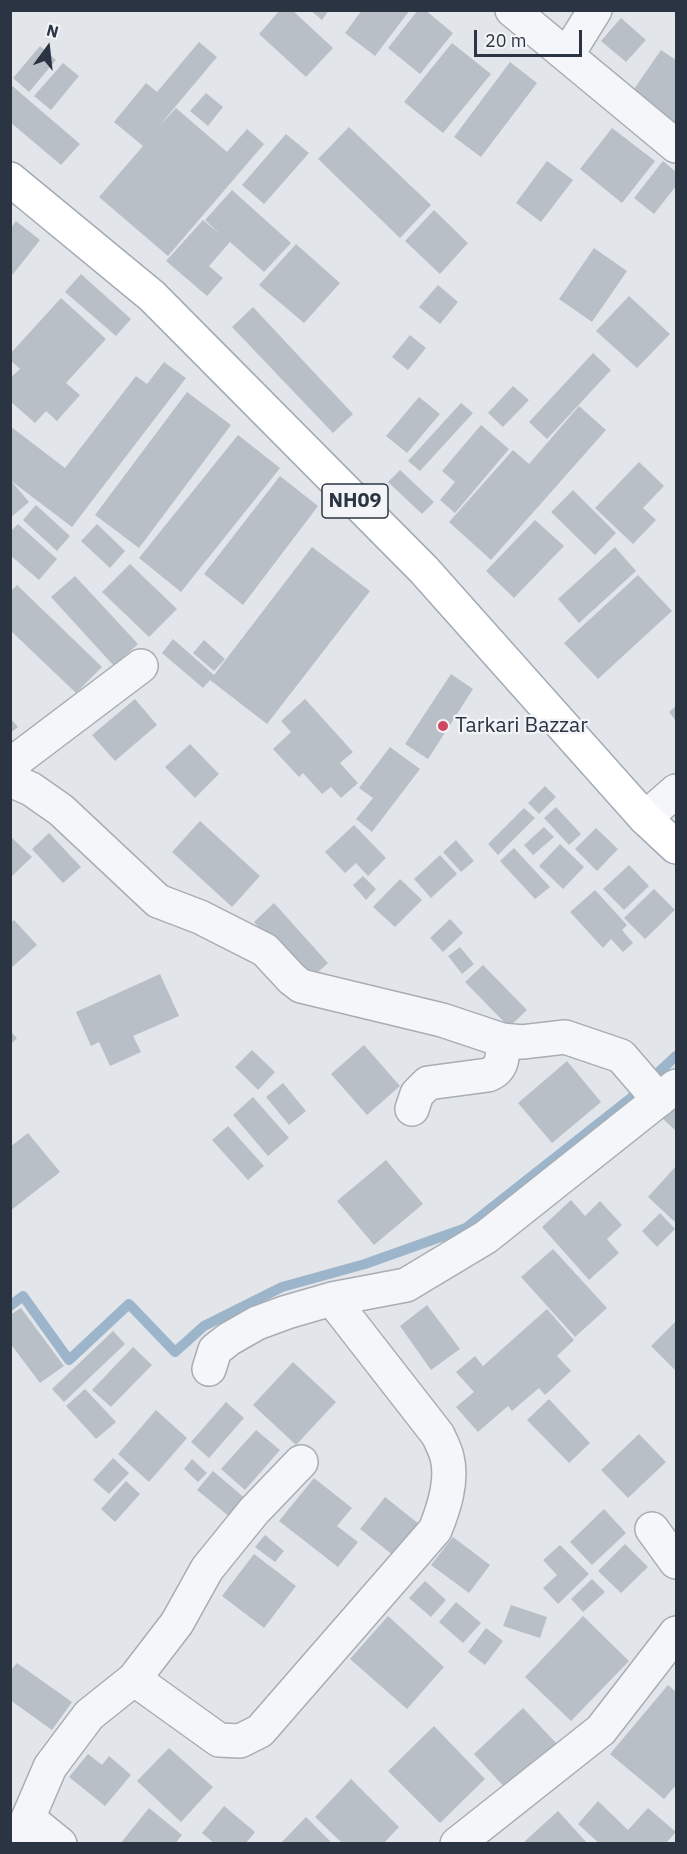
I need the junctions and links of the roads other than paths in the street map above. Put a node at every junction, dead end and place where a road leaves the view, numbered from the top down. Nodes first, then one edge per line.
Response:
1 (512, 10) edge
2 (595, 10) edge
3 (567, 55) junction
4 (676, 147) edge
5 (10, 179) edge
6 (141, 666) dead end
7 (10, 765) edge
8 (10, 780) edge
9 (676, 791) edge
10 (645, 818) junction
11 (676, 847) edge
12 (502, 1040) junction
13 (664, 1094) edge
14 (412, 1109) dead end
15 (332, 1299) junction
16 (209, 1369) dead end
17 (301, 1462) dead end
18 (652, 1529) dead end
19 (676, 1562) edge
20 (676, 1633) edge
21 (134, 1679) junction
22 (22, 1831) edge
23 (60, 1844) edge
24 (457, 1844) edge

1 - 3 street
2 - 3 street
3 - 4 street
5 - 10 main road, NH09
6 - 7 street
8 - 12 street
9 - 10 street
10 - 11 main road, NH09
12 - 13 street
12 - 14 street
13 - 15 street
15 - 16 street
15 - 21 street
17 - 21 street
18 - 19 street
20 - 24 street
21 - 22 street
22 - 23 street

